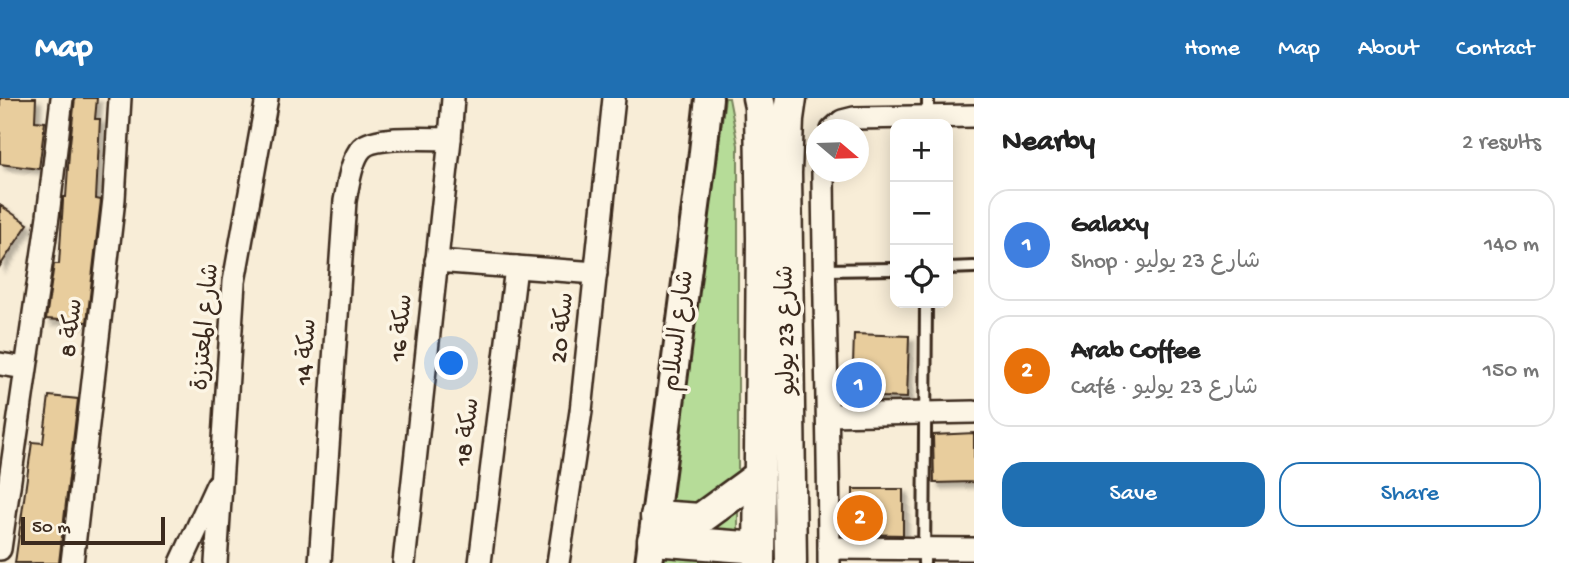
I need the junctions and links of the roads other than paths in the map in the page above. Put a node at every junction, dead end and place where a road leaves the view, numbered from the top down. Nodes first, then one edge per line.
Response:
1 (62, 98) edge
2 (120, 98) edge
3 (267, 98) edge
4 (453, 98) edge
5 (614, 98) edge
6 (709, 98) edge
7 (758, 98) edge
8 (791, 98) edge
9 (928, 113) edge
10 (974, 116) edge
11 (850, 119) edge
12 (450, 139) junction
13 (823, 182) edge
14 (436, 261) junction
15 (516, 267) junction
16 (974, 267) edge
17 (953, 268) edge
18 (890, 269) edge
19 (824, 270) junction
20 (596, 273) junction
21 (926, 308) edge
22 (0, 363) edge
23 (25, 368) junction
24 (974, 412) edge
25 (925, 413) junction
26 (828, 415) junction
27 (223, 474) junction
28 (759, 476) junction
29 (653, 540) edge
30 (0, 549) edge
31 (974, 549) edge
32 (759, 555) edge
33 (829, 555) edge
34 (924, 556) edge
35 (72, 563) edge
36 (181, 563) edge
37 (216, 563) edge
38 (320, 563) edge
39 (404, 563) edge
40 (480, 563) edge
41 (558, 563) edge
42 (791, 563) edge

1 - 23 street
2 - 35 street, سكة 8
3 - 27 street, شارع المعتززة
4 - 12 street, سكة 16
5 - 20 street, سكة 20
6 - 29 street, شارع السلام
7 - 28 main road, شارع 23 يوليو
8 - 42 main road, شارع 23 يوليو
9 - 10 street
9 - 11 street
12 - 14 street, سكة 16
12 - 38 street, سكة 14
13 - 19 street
14 - 15 street
14 - 39 street, سكة 16
15 - 20 street
15 - 40 street, سكة 18
16 - 17 lane
18 - 19 lane
19 - 26 street
20 - 41 street, سكة 20
21 - 25 lane
22 - 23 street
23 - 30 street
24 - 25 street
25 - 26 street
25 - 34 lane
26 - 33 street
27 - 36 street
27 - 37 street, شارع المعتززة
28 - 29 main road
28 - 32 main road, شارع 23 يوليو
29 - 32 main road
31 - 34 street
33 - 34 street

